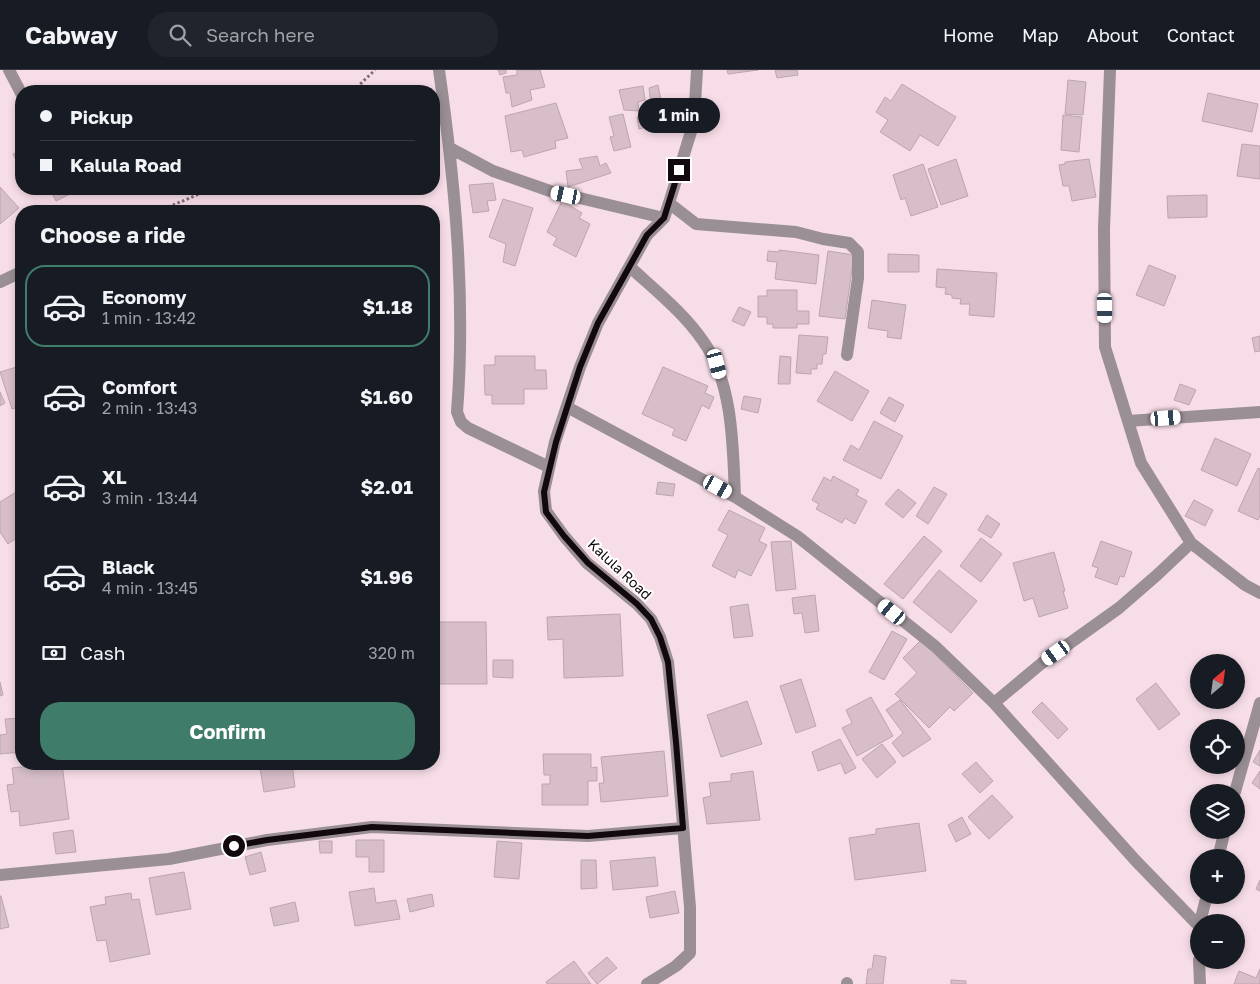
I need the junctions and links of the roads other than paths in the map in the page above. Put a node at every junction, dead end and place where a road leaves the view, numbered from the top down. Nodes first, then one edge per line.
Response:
1 (439, 70) edge
2 (697, 70) edge
3 (1110, 70) edge
4 (6, 73) edge
5 (15, 86) edge
6 (450, 148) junction
7 (669, 203) junction
8 (664, 218) junction
9 (630, 267) junction
10 (15, 275) edge
11 (0, 282) edge
12 (848, 355) dead end
13 (567, 407) junction
14 (1260, 412) edge
15 (1128, 421) junction
16 (549, 466) junction
17 (735, 497) junction
18 (1191, 543) junction
19 (1260, 593) edge
20 (994, 703) junction
21 (1260, 703) edge
22 (1237, 784) edge
23 (683, 828) junction
24 (0, 875) edge
25 (1190, 915) edge
26 (1199, 969) edge
27 (647, 984) edge
28 (1200, 984) edge

1 - 6 street
2 - 7 street, Kalula Road
3 - 15 street
4 - 5 street
6 - 8 street
6 - 16 street
7 - 8 street, Kalula Road
7 - 12 street
8 - 9 street, Kalula Road
9 - 13 street, Kalula Road
9 - 17 street
10 - 11 street
13 - 16 street, Kalula Road
13 - 17 street
14 - 15 street
15 - 18 street
16 - 23 street, Kalula Road
17 - 20 street
18 - 19 street
18 - 20 street
20 - 25 street
21 - 22 street
23 - 24 street
23 - 27 street, Kalula Road
26 - 28 street

